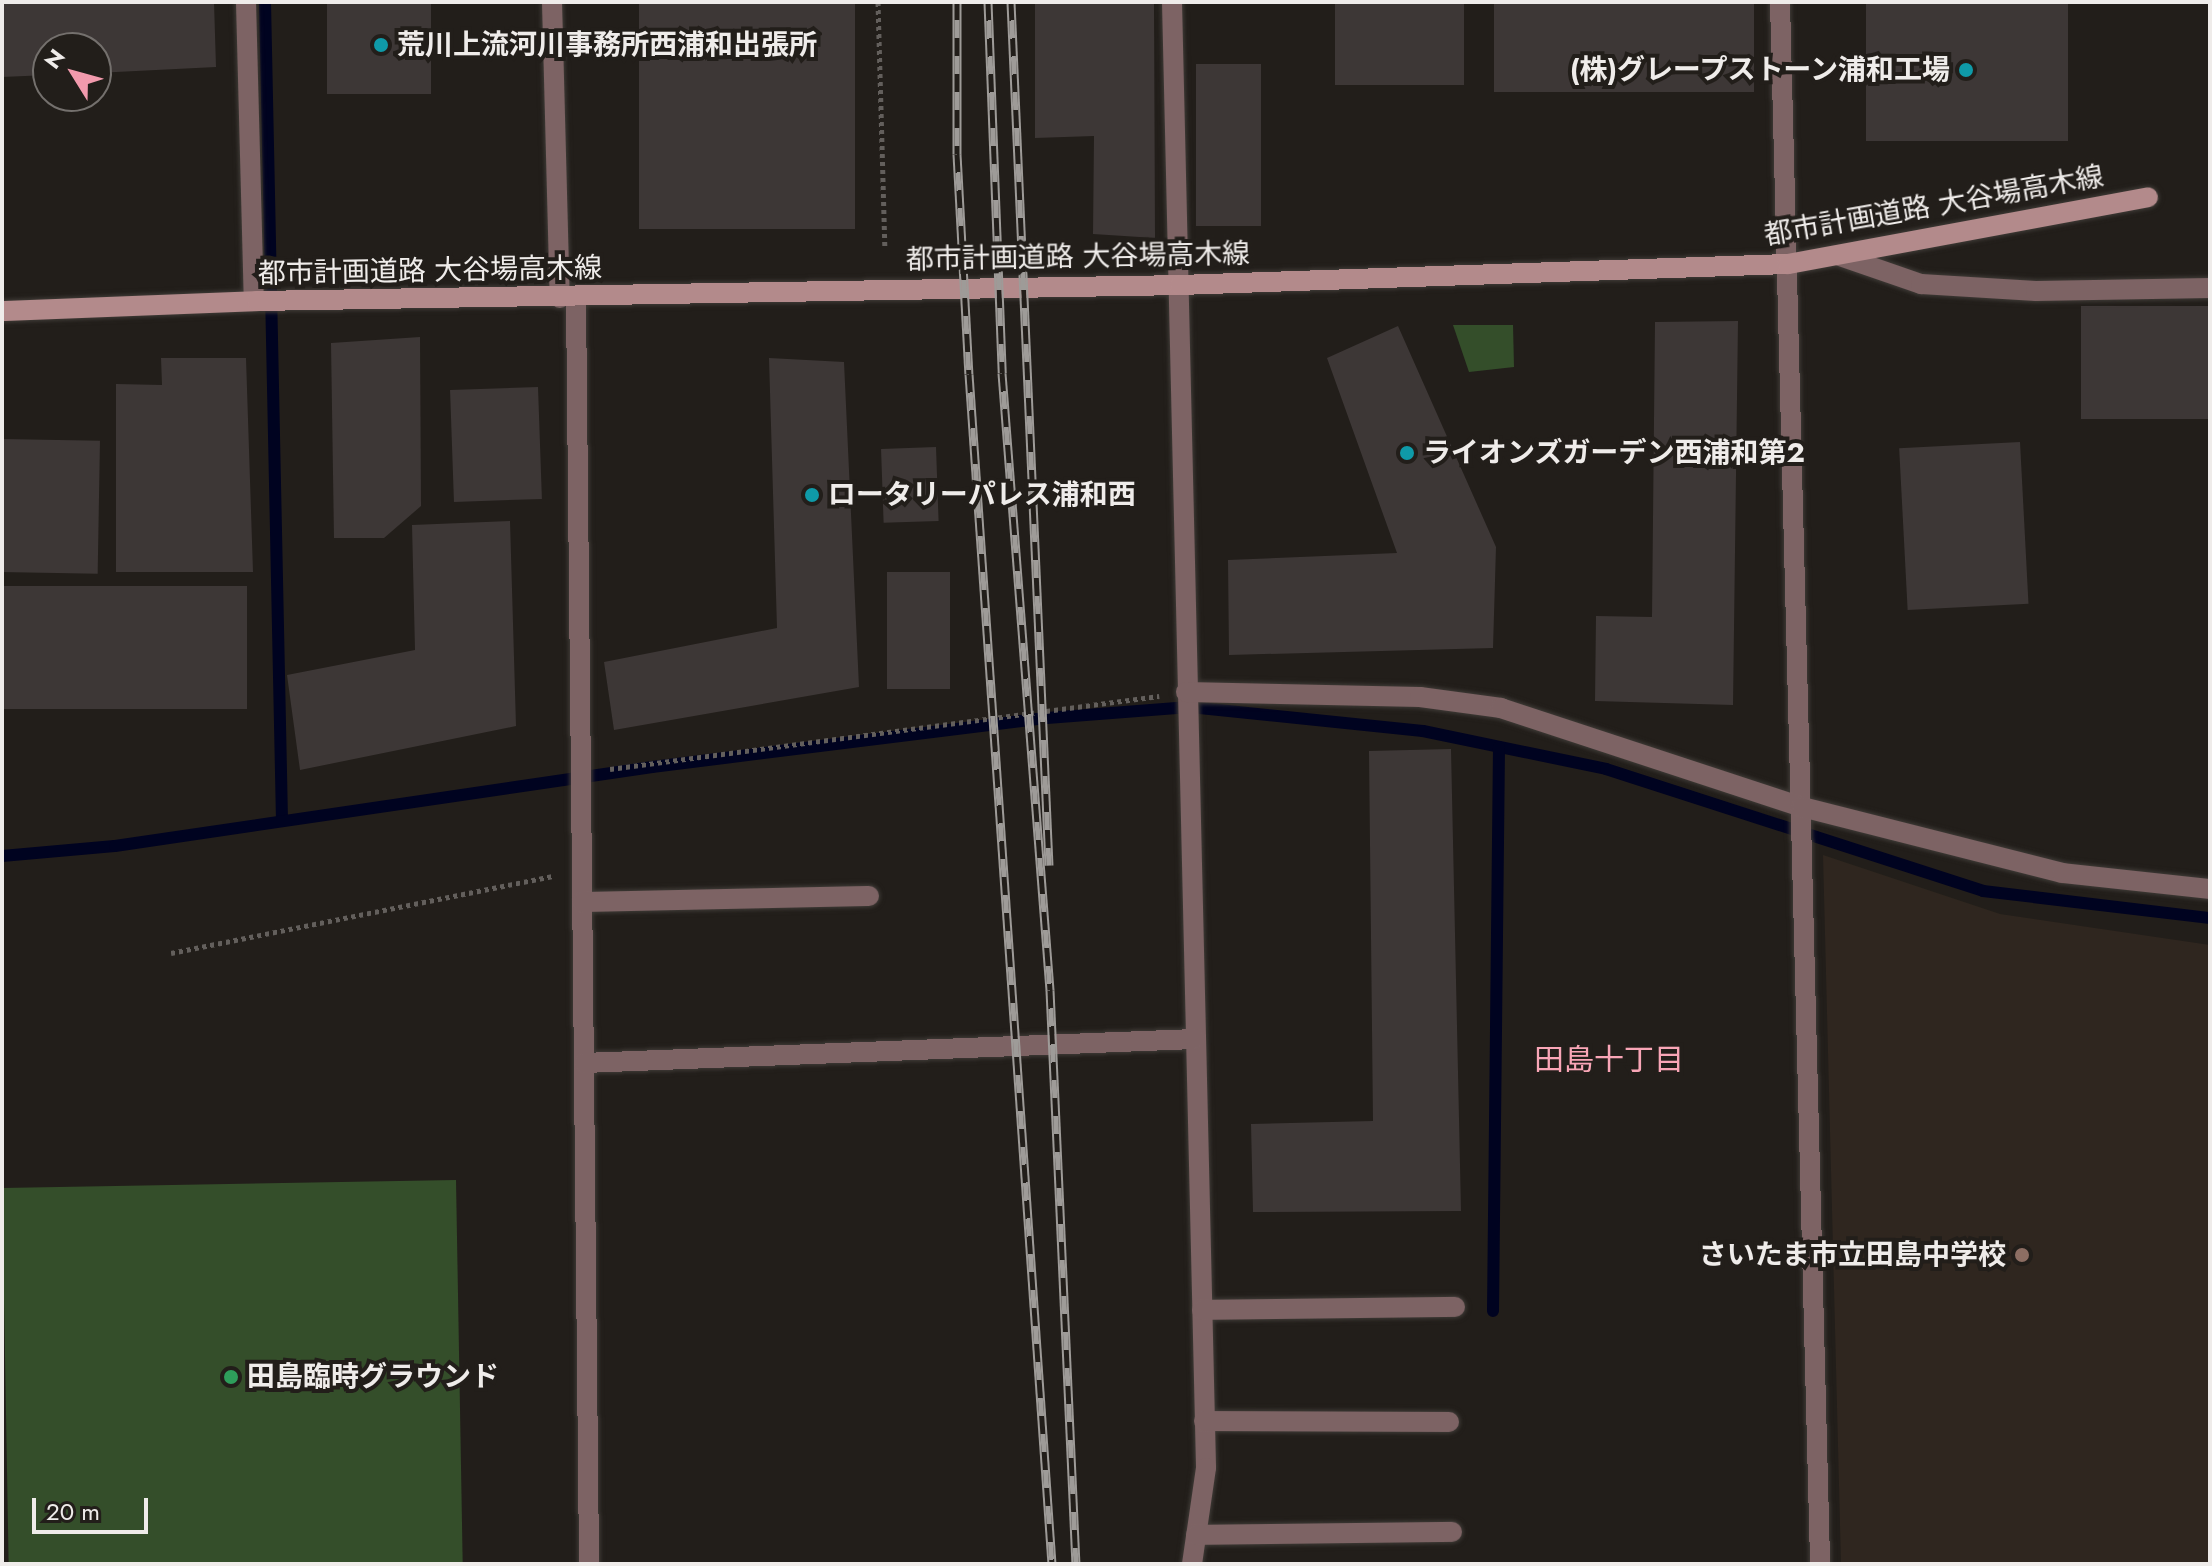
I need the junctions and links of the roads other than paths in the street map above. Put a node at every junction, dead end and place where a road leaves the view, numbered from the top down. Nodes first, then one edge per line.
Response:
1 (246, 2) edge
2 (552, 2) edge
3 (1172, 2) edge
4 (1780, 2) edge
5 (2148, 197) dead end
6 (1840, 256) junction
7 (1788, 264) junction
8 (1180, 285) junction
9 (2210, 288) edge
10 (568, 298) junction
11 (255, 301) junction
12 (2, 311) edge
13 (1186, 692) junction
14 (1802, 808) junction
15 (2210, 889) edge
16 (869, 896) dead end
17 (582, 902) junction
18 (1195, 1039) junction
19 (584, 1063) junction
20 (1455, 1307) dead end
21 (1202, 1310) junction
22 (1204, 1421) junction
23 (1449, 1422) dead end
24 (1452, 1532) dead end
25 (1196, 1535) junction
26 (589, 1564) edge
27 (1192, 1564) edge
28 (1820, 1564) edge

1 - 11 street
2 - 10 street
3 - 8 street
4 - 7 street
5 - 6 street, 都市計画道路 大谷場高木線
6 - 7 street, 都市計画道路 大谷場高木線
6 - 9 street
7 - 8 street, 都市計画道路 大谷場高木線
7 - 14 street
8 - 10 street, 都市計画道路 大谷場高木線
8 - 13 street
10 - 11 street, 都市計画道路 大谷場高木線
10 - 17 street
11 - 12 street, 都市計画道路 大谷場高木線
13 - 14 street
13 - 18 street
14 - 15 street
14 - 28 street
16 - 17 street
17 - 19 street
18 - 19 street
18 - 21 street
19 - 26 street
20 - 21 street
21 - 22 street
22 - 23 street
22 - 25 street
24 - 25 street
25 - 27 street

